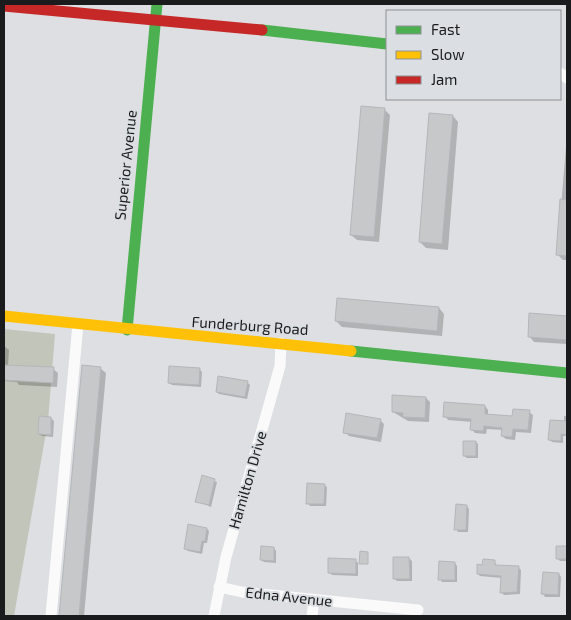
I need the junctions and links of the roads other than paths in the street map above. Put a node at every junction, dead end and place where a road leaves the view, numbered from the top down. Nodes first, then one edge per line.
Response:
1 (157, 4) edge
2 (4, 6) edge
3 (155, 20) junction
4 (386, 44) edge
5 (4, 316) edge
6 (78, 324) junction
7 (126, 330) junction
8 (281, 343) junction
9 (567, 373) edge
10 (219, 587) junction
11 (314, 600) junction
12 (418, 610) dead end
13 (51, 616) edge
14 (214, 616) edge
15 (312, 616) edge

1 - 3 street, Superior Avenue
2 - 3 street
3 - 4 street
3 - 7 street, Superior Avenue
5 - 6 street, Funderburg Road
6 - 7 street, Funderburg Road
6 - 13 street
7 - 8 street, Funderburg Road
8 - 9 street, Funderburg Road
8 - 10 street, Hamilton Drive
10 - 11 street, Edna Avenue
10 - 14 street, Hamilton Drive
11 - 12 street, Edna Avenue
11 - 15 street

